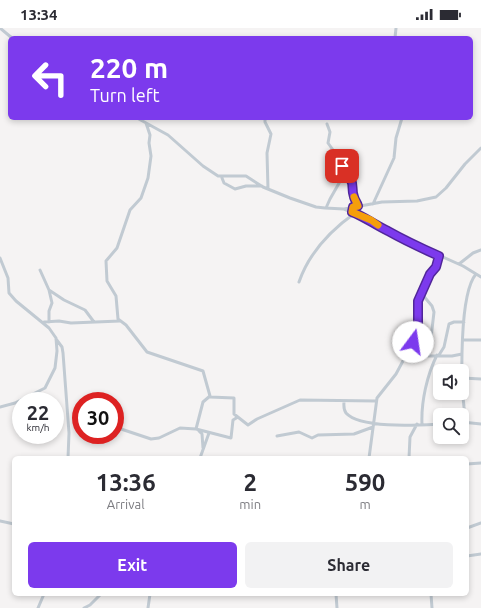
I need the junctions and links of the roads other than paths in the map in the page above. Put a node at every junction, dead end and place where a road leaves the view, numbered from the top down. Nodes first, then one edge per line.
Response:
1 (0, 28) edge
2 (10, 36) edge
3 (141, 120) edge
4 (265, 120) edge
5 (401, 120) edge
6 (146, 123) junction
7 (327, 124) dead end
8 (481, 148) edge
9 (344, 175) junction
10 (222, 178) junction
11 (264, 187) junction
12 (268, 189) junction
13 (373, 204) junction
14 (358, 206) junction
15 (353, 207) junction
16 (326, 208) junction
17 (344, 209) junction
18 (354, 213) junction
19 (481, 250) edge
20 (439, 256) junction
21 (0, 258) edge
22 (459, 264) junction
23 (40, 270) dead end
24 (476, 274) junction
25 (481, 277) edge
26 (299, 282) dead end
27 (49, 290) junction
28 (421, 293) junction
29 (120, 321) junction
30 (44, 322) junction
31 (49, 322) junction
32 (94, 322) junction
33 (464, 322) junction
34 (49, 328) junction
35 (56, 338) junction
36 (463, 340) junction
37 (481, 340) edge
38 (462, 354) junction
39 (428, 355) junction
40 (438, 355) junction
41 (407, 356) junction
42 (462, 364) edge
43 (469, 378) edge
44 (481, 379) edge
45 (210, 397) junction
46 (344, 401) junction
47 (376, 401) junction
48 (0, 407) edge
49 (238, 417) junction
50 (469, 423) edge
51 (417, 424) junction
52 (422, 424) junction
53 (433, 424) edge
54 (481, 424) edge
55 (373, 425) junction
56 (124, 430) edge
57 (197, 430) junction
58 (209, 433) junction
59 (277, 436) dead end
60 (203, 449) junction
61 (68, 456) edge
62 (201, 456) edge
63 (369, 456) edge
64 (409, 456) edge
65 (481, 463) edge
66 (469, 464) edge
67 (0, 521) edge
68 (481, 523) edge
69 (12, 524) edge
70 (469, 527) edge
71 (481, 554) edge
72 (469, 556) edge
73 (43, 596) edge
74 (99, 596) edge
75 (150, 596) edge
76 (336, 596) edge
77 (430, 596) edge
78 (38, 608) edge
79 (84, 608) edge
80 (148, 608) edge
81 (337, 608) edge
82 (432, 608) edge

1 - 2 street
3 - 6 street
4 - 12 street
5 - 13 street
6 - 10 street
6 - 29 street
7 - 9 street
8 - 13 street
9 - 14 street
9 - 16 street
10 - 11 street
10 - 11 street
11 - 12 street
12 - 16 street
13 - 14 street
14 - 15 street
15 - 17 street
15 - 18 street
16 - 17 street
17 - 18 street
18 - 20 street
18 - 26 street
19 - 22 street
20 - 22 street
20 - 28 street
21 - 30 street
22 - 24 street
23 - 27 street
24 - 25 street
24 - 33 street
27 - 31 street
27 - 32 street
28 - 39 street
28 - 41 street
29 - 32 street
29 - 45 street
30 - 31 street
30 - 34 street
31 - 32 street
31 - 34 street
33 - 36 street
33 - 40 street
34 - 35 street
35 - 48 street
35 - 61 street
36 - 37 street
36 - 38 street
38 - 40 street
38 - 42 street
39 - 40 street
39 - 41 street
40 - 52 street
41 - 47 street
43 - 44 street
45 - 49 street
45 - 57 street
46 - 47 street
46 - 49 street
46 - 55 street
47 - 55 street
49 - 58 street
50 - 54 street
51 - 52 street
51 - 55 street
51 - 64 street
52 - 53 street
55 - 59 street
55 - 63 street
56 - 57 street
57 - 58 street
57 - 60 street
58 - 60 street
60 - 62 street
65 - 66 street
67 - 69 street
68 - 70 street
71 - 72 street
73 - 78 street
74 - 79 street
75 - 80 street
76 - 81 street
77 - 82 street

